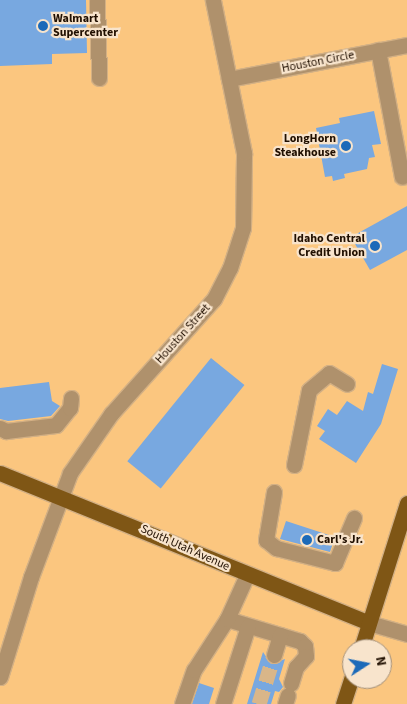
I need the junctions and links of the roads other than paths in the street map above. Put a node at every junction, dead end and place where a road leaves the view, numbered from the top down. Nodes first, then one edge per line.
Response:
1 (97, 0) edge
2 (213, 0) edge
3 (407, 45) edge
4 (378, 50) junction
5 (99, 78) dead end
6 (229, 79) junction
7 (402, 177) dead end
8 (347, 384) dead end
9 (71, 398) dead end
10 (0, 428) edge
11 (294, 465) dead end
12 (0, 473) edge
13 (274, 492) dead end
14 (60, 496) junction
15 (407, 503) edge
16 (354, 518) dead end
17 (247, 575) junction
18 (227, 619) junction
19 (369, 623) junction
20 (248, 626) junction
21 (407, 634) edge
22 (280, 635) junction
23 (364, 639) edge
24 (274, 655) tunnel mouth
25 (0, 677) edge
26 (348, 689) edge
27 (288, 694) edge
28 (182, 704) edge
29 (223, 704) edge
30 (343, 704) edge

1 - 5 street
2 - 6 street, Houston Street
3 - 4 street, Houston Circle
4 - 6 street, Houston Circle
4 - 7 street
6 - 14 street, Houston Street
8 - 11 street
9 - 10 street
12 - 14 main road, South Utah Avenue
13 - 16 street
14 - 17 main road, South Utah Avenue
14 - 25 street, Houston Street
15 - 19 main road
17 - 18 street
17 - 19 main road, South Utah Avenue
18 - 20 street
18 - 28 street
19 - 21 street
19 - 23 main road
20 - 22 street
20 - 29 street
22 - 24 street
22 - 27 street
26 - 30 main road

